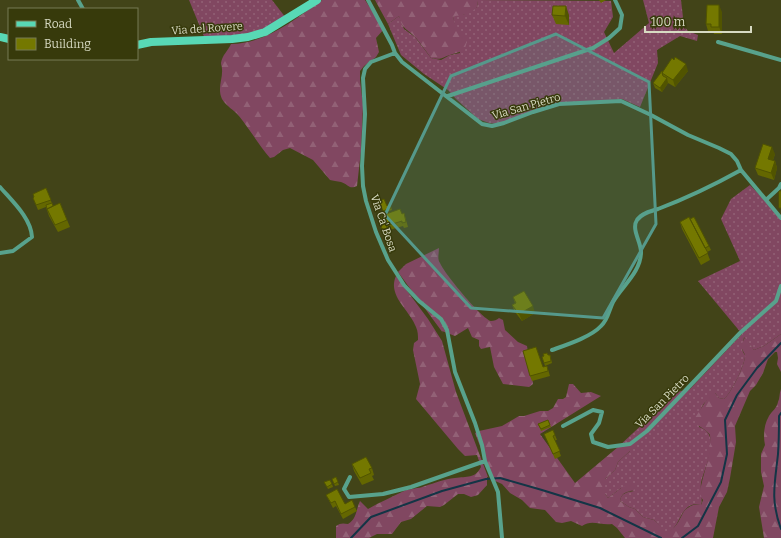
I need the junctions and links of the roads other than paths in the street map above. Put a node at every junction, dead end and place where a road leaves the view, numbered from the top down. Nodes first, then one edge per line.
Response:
1 (317, 0) edge
2 (368, 0) edge
3 (615, 0) edge
4 (718, 42) dead end
5 (138, 45) edge
6 (395, 53) junction
7 (781, 60) edge
8 (448, 96) junction
9 (741, 170) junction
10 (781, 184) edge
11 (0, 187) edge
12 (767, 199) junction
13 (781, 218) edge
14 (0, 253) edge
15 (781, 286) edge
16 (552, 350) dead end
17 (563, 426) dead end
18 (485, 461) junction
19 (350, 477) dead end
20 (502, 538) edge

1 - 5 street, Via del Rovere
2 - 6 street, Via San Pietro
3 - 8 street
4 - 7 street
6 - 8 street, Via San Pietro
6 - 18 street, Via Ca' Bosa
8 - 9 street, Via San Pietro
9 - 12 street, Via San Pietro
9 - 16 street
10 - 12 street
11 - 14 street
12 - 13 street, Via San Pietro
15 - 17 street, Via San Pietro
18 - 19 street
18 - 20 street, Via Ca' Bosa

